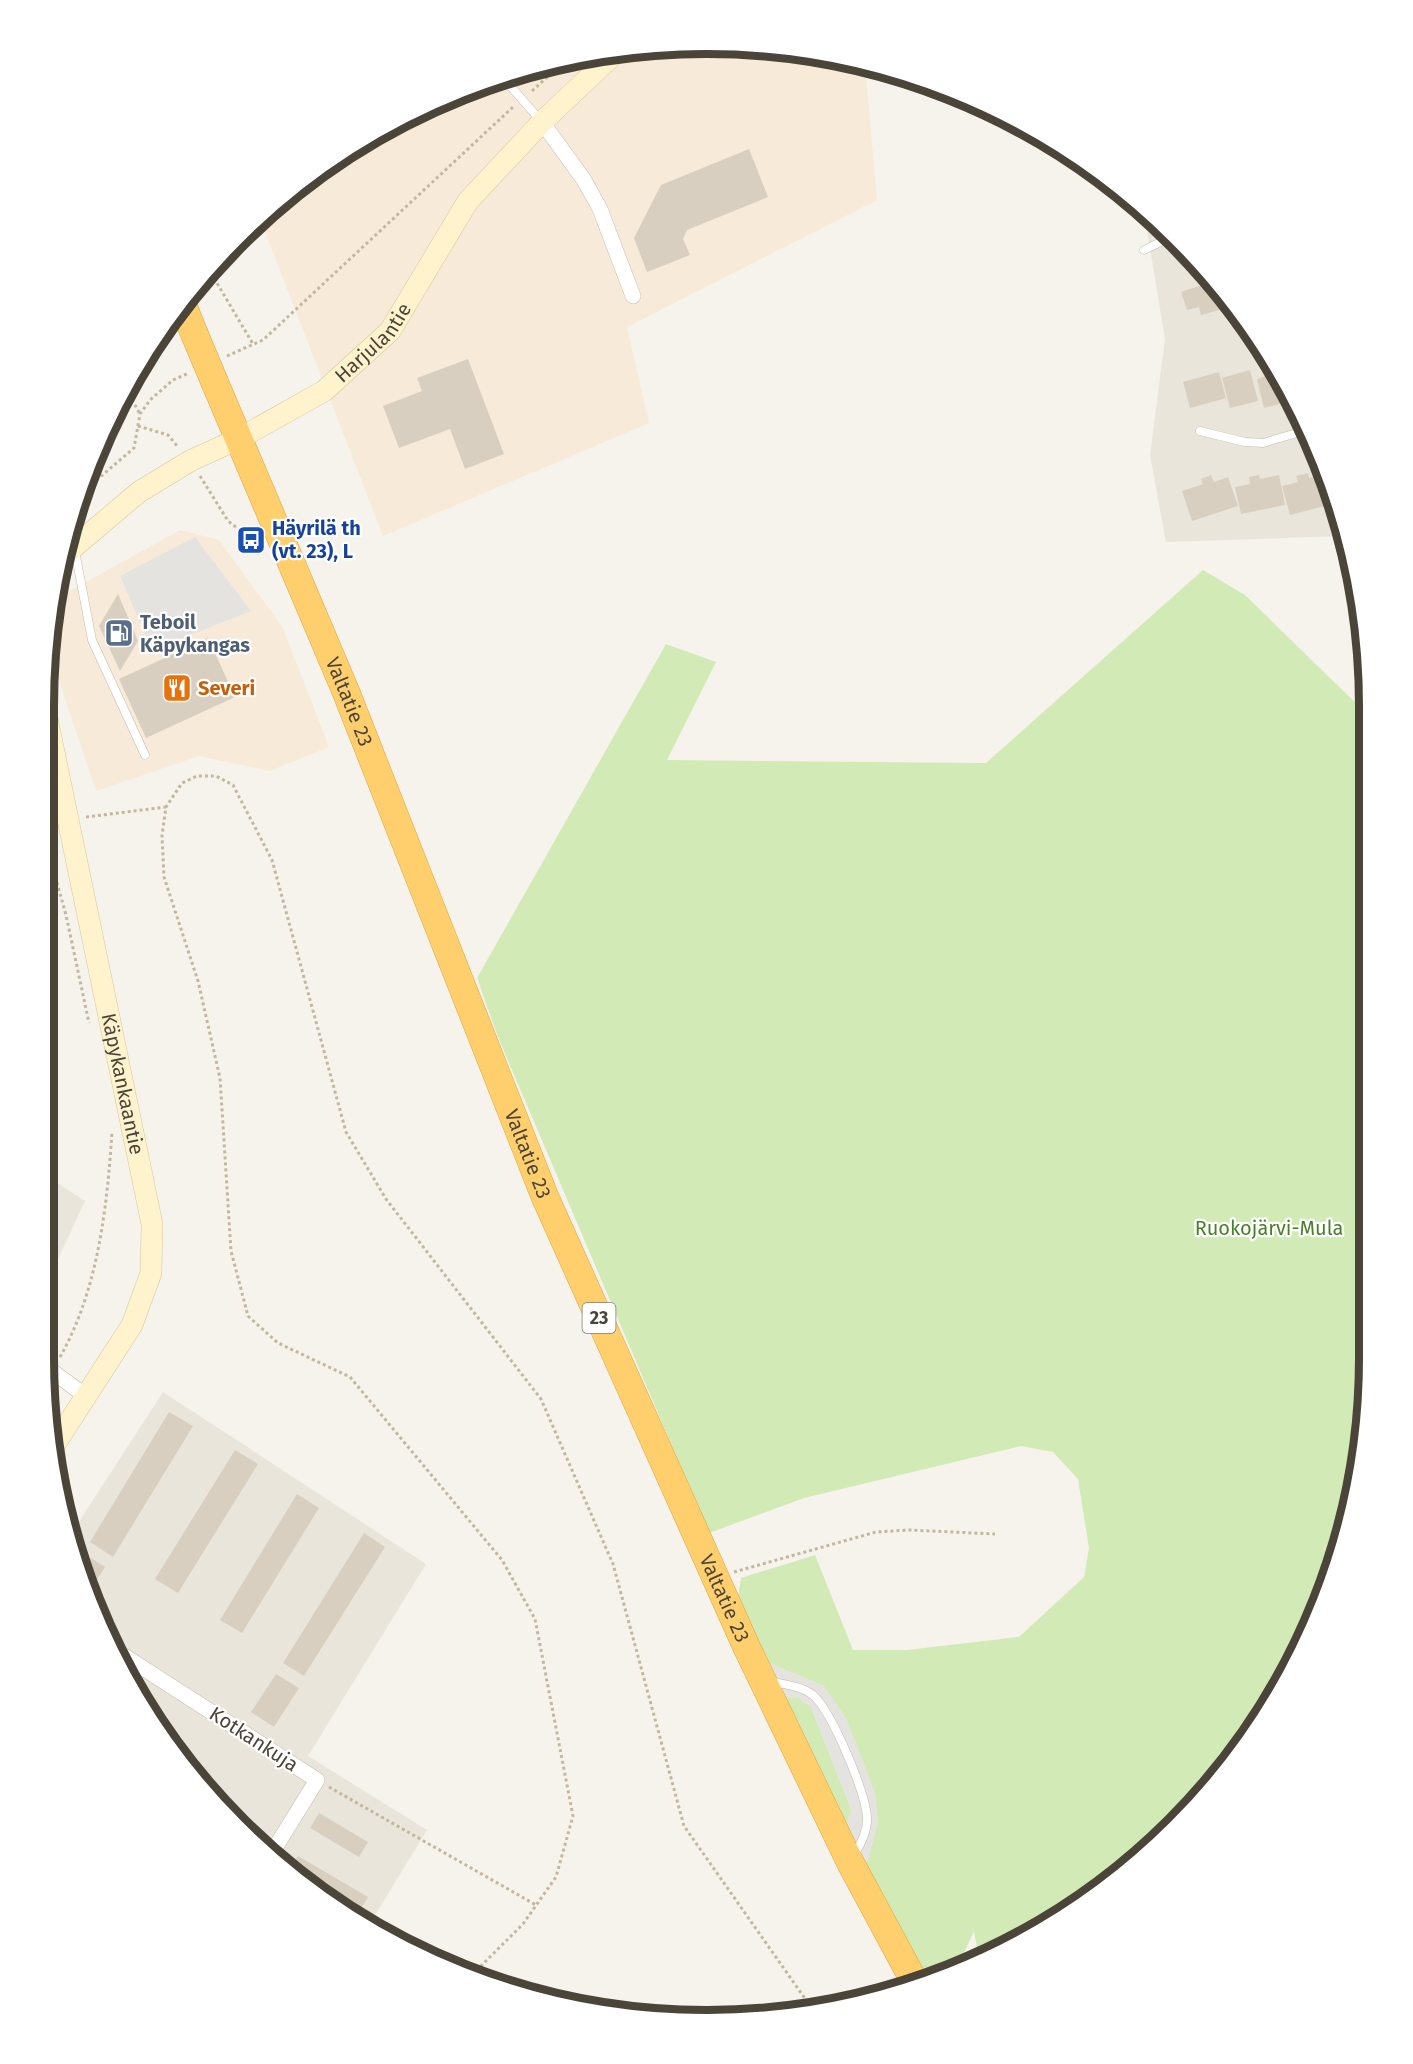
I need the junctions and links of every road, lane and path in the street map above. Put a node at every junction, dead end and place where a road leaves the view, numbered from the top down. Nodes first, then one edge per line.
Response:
1 (604, 63) edge
2 (552, 73) edge
3 (508, 86) edge
4 (522, 100) junction
5 (542, 122) junction
6 (1163, 241) edge
7 (1144, 250) dead end
8 (214, 278) edge
9 (633, 296) dead end
10 (186, 313) edge
11 (253, 344) junction
12 (223, 357) dead end
13 (204, 377) junction
14 (131, 398) edge
15 (140, 414) junction
16 (138, 426) junction
17 (1200, 430) dead end
18 (1298, 433) edge
19 (240, 438) junction
20 (190, 461) junction
21 (95, 482) edge
22 (74, 547) edge
23 (71, 562) edge
24 (294, 568) junction
25 (54, 748) edge
26 (145, 755) dead end
27 (166, 807) junction
28 (70, 819) junction
29 (54, 872) edge
30 (91, 1030) dead end
31 (112, 1131) dead end
32 (54, 1360) edge
33 (54, 1374) edge
34 (87, 1397) junction
35 (59, 1438) edge
36 (995, 1534) dead end
37 (715, 1577) junction
38 (127, 1658) edge
39 (763, 1680) junction
40 (317, 1780) junction
41 (275, 1847) edge
42 (850, 1862) junction
43 (536, 1905) junction
44 (479, 1968) edge
45 (912, 1976) edge
46 (807, 2001) edge

1 - 5 street, Harjulantie
2 - 4 path
3 - 4 lane
4 - 5 lane
4 - 11 path
5 - 9 street
5 - 19 street, Harjulantie
6 - 7 lane
8 - 11 path
10 - 13 highway, Valtatie 23 / 23, bridge
11 - 12 path
13 - 15 path
13 - 19 highway, Valtatie 23 / 23
14 - 15 path
15 - 16 path
16 - 20 path
16 - 21 path
17 - 18 lane
19 - 20 street, Harjulantie
19 - 24 highway, Valtatie 23 / 23
20 - 22 street, Harjulantie
20 - 24 path
23 - 26 lane
24 - 37 highway, Valtatie 23 / 23
25 - 28 street, Käpykankaantie
27 - 28 path
27 - 43 path
27 - 46 path
28 - 34 street, Käpykankaantie
29 - 30 path
31 - 32 path
33 - 34 street
34 - 35 street, Käpykankaantie
36 - 37 path
37 - 39 highway, Valtatie 23 / 23
38 - 40 street, Kotkankuja
39 - 42 highway, Valtatie 23 / 23
39 - 42 lane
40 - 41 street, Kotkankuja
40 - 43 path
42 - 45 highway, Valtatie 23 / 23
43 - 44 path

